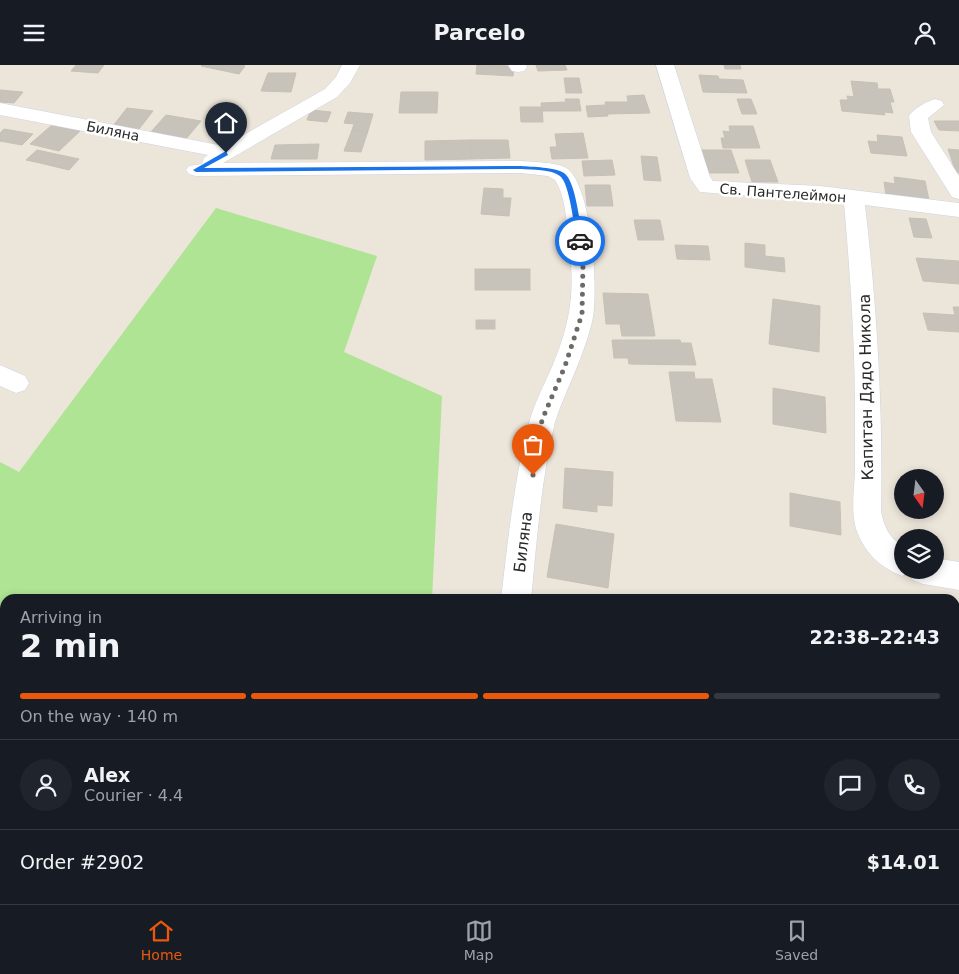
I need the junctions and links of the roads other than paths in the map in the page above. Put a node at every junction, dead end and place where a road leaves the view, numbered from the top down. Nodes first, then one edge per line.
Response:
1 (352, 65) edge
2 (665, 65) edge
3 (935, 105) dead end
4 (0, 109) edge
5 (226, 153) junction
6 (959, 192) edge
7 (854, 198) junction
8 (959, 210) edge
9 (894, 556) edge
10 (944, 574) edge
11 (959, 576) edge
12 (517, 594) edge

1 - 5 street
2 - 7 street, Св. Пантелеймон
3 - 6 street
4 - 5 street, Биляна
5 - 12 street, Биляна
7 - 8 street, Св. Пантелеймон
7 - 9 street, Капитан Дядо Никола
10 - 11 street

